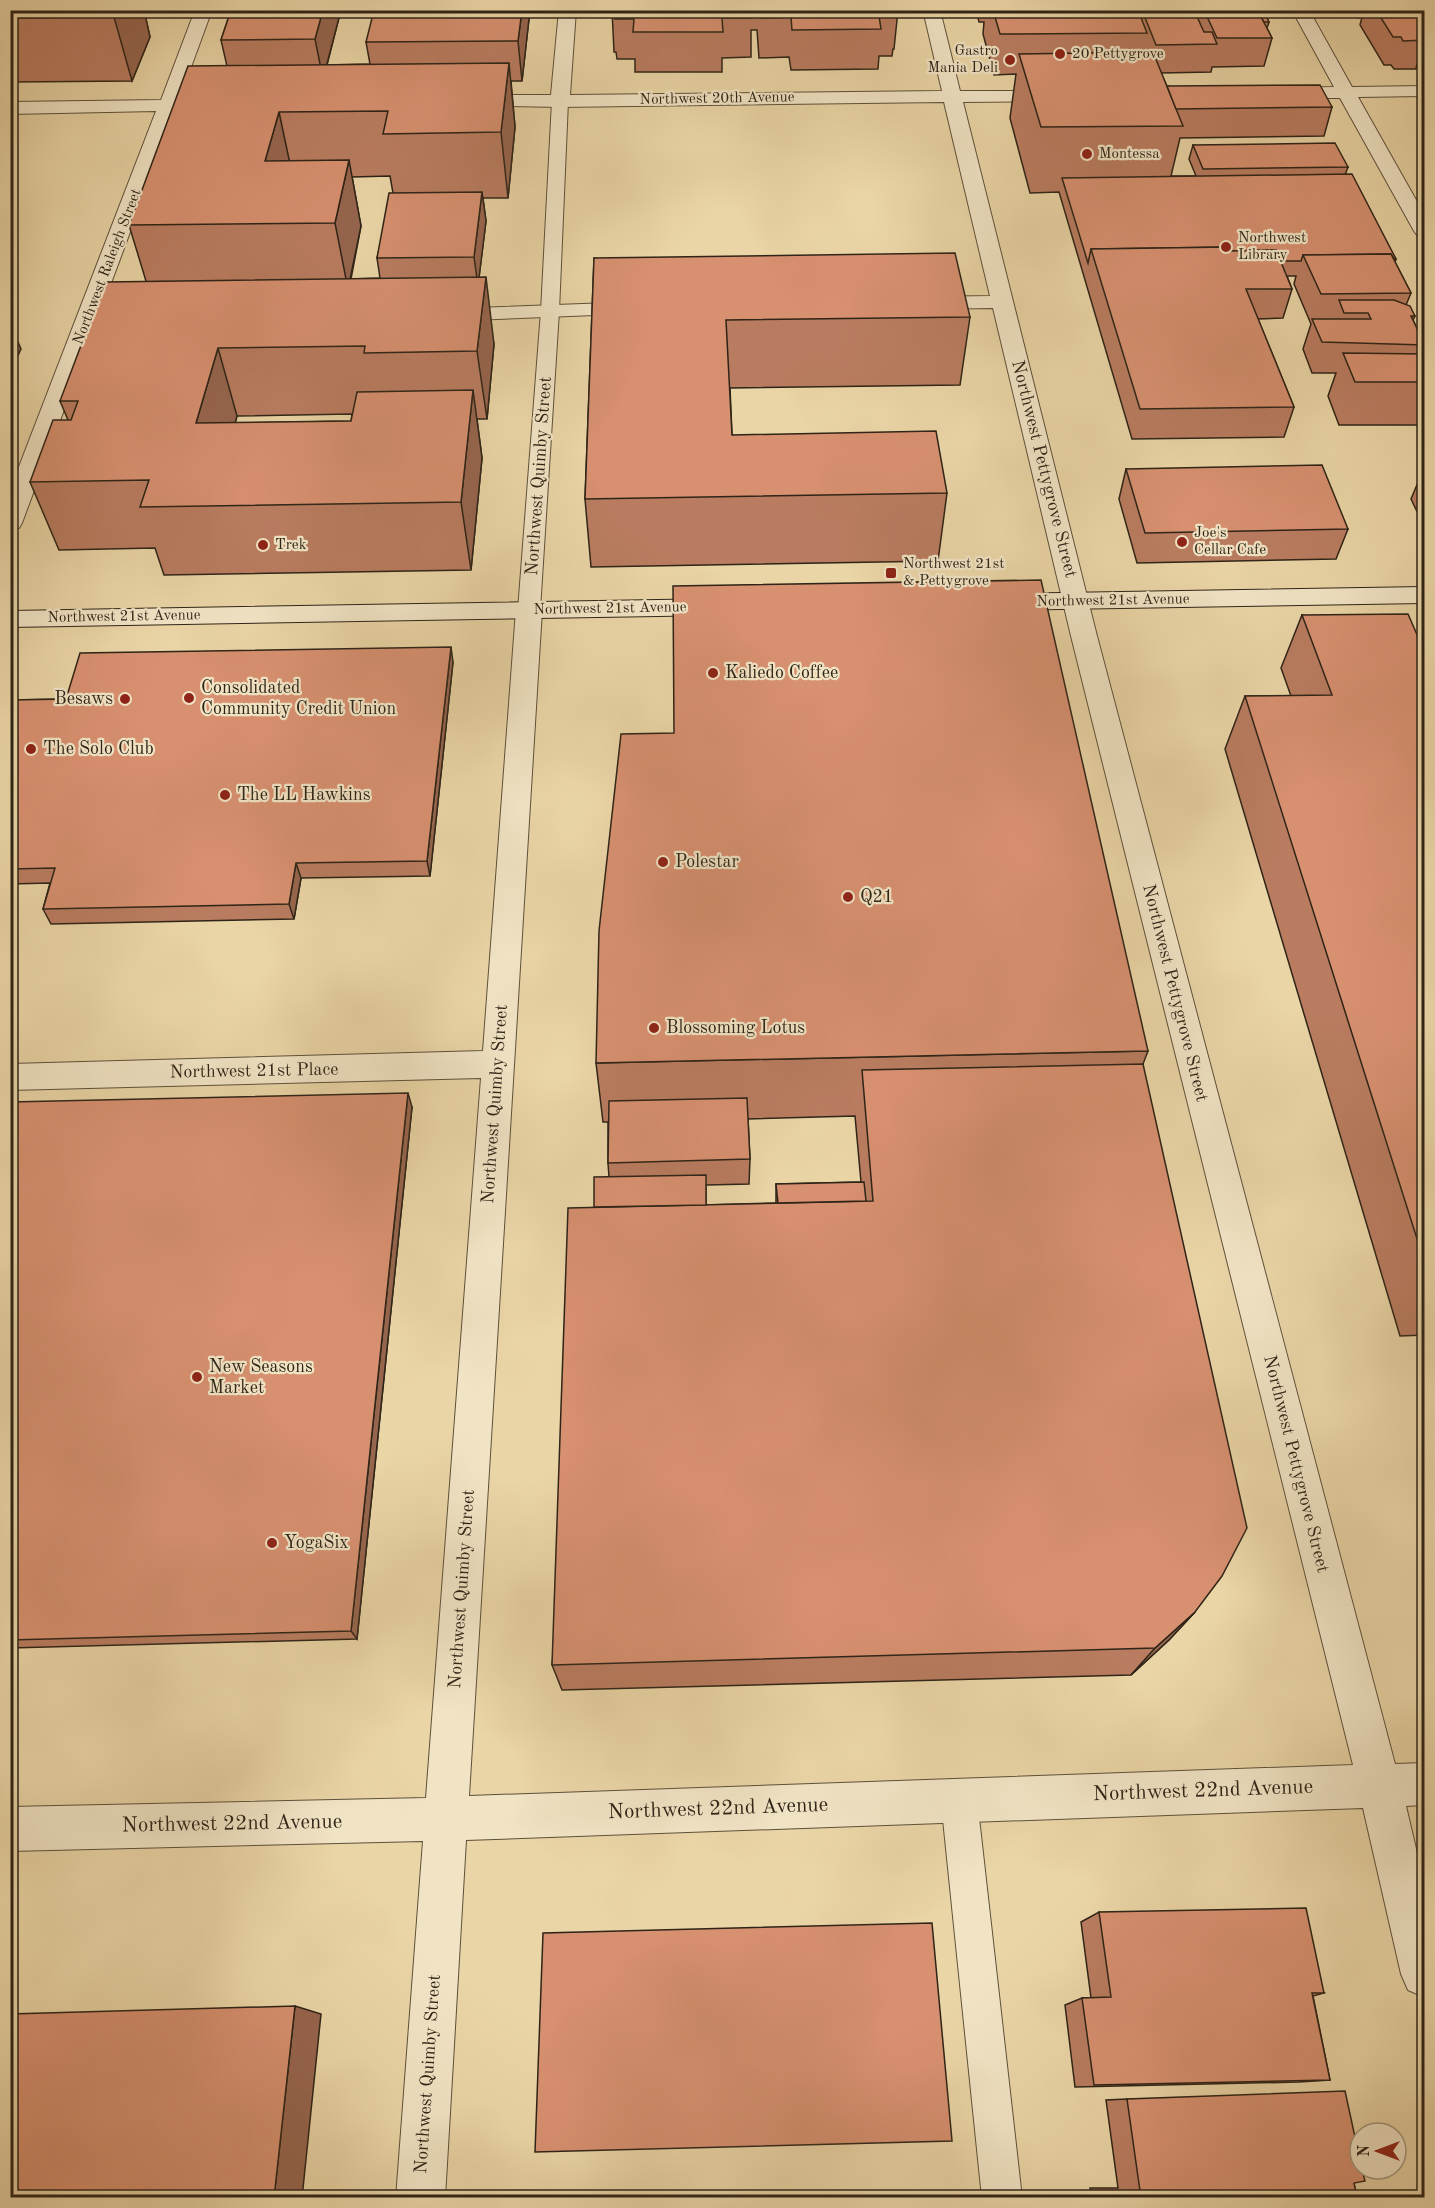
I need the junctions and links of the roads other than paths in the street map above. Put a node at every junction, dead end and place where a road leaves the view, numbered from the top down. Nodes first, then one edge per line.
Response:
1 (204, 10) edge
2 (568, 10) edge
3 (931, 10) edge
4 (1300, 10) edge
5 (1425, 91) edge
6 (1347, 93) junction
7 (1264, 94) edge
8 (1074, 95) edge
9 (951, 97) junction
10 (560, 100) junction
11 (446, 102) edge
12 (234, 105) edge
13 (169, 106) junction
14 (10, 108) edge
15 (1425, 231) edge
16 (1002, 302) junction
17 (896, 304) edge
18 (658, 308) edge
19 (550, 311) junction
20 (430, 315) edge
21 (87, 320) junction
22 (111, 320) edge
23 (10, 524) edge
24 (1425, 595) edge
25 (1076, 602) junction
26 (979, 603) edge
27 (740, 607) edge
28 (529, 610) junction
29 (10, 619) edge
30 (497, 1065) junction
31 (10, 1077) edge
32 (1425, 1784) edge
33 (1379, 1785) junction
34 (959, 1800) junction
35 (446, 1819) junction
36 (10, 1829) edge
37 (1425, 1974) edge
38 (420, 2198) edge
39 (1002, 2198) edge

1 - 13 street, Northwest Raleigh Street
2 - 10 street, Northwest Quimby Street
3 - 9 street, Northwest Pettygrove Street
4 - 6 street
5 - 6 street
6 - 7 street
6 - 15 street
8 - 9 street, Northwest 20th Avenue
9 - 10 street, Northwest 20th Avenue
9 - 16 street, Northwest Pettygrove Street
10 - 11 street, Northwest 20th Avenue
10 - 19 lane, Northwest Quimby Street
12 - 13 street
13 - 14 street
13 - 21 street, Northwest Raleigh Street
16 - 17 street
16 - 25 street, Northwest Pettygrove Street
18 - 19 street
19 - 20 street
19 - 28 lane, Northwest Quimby Street
21 - 22 street
21 - 23 street, Northwest Raleigh Street
24 - 25 street, Northwest 21st Avenue
25 - 26 street, Northwest 21st Avenue
25 - 33 street, Northwest Pettygrove Street
27 - 28 street, Northwest 21st Avenue
28 - 29 street, Northwest 21st Avenue
28 - 30 street, Northwest Quimby Street
30 - 31 street, Northwest 21st Place
30 - 35 street, Northwest Quimby Street
32 - 33 street, Northwest 22nd Avenue
33 - 34 street, Northwest 22nd Avenue
33 - 37 street, Northwest Pettygrove Street
34 - 35 street, Northwest 22nd Avenue
34 - 39 lane
35 - 36 street, Northwest 22nd Avenue
35 - 38 street, Northwest Quimby Street

